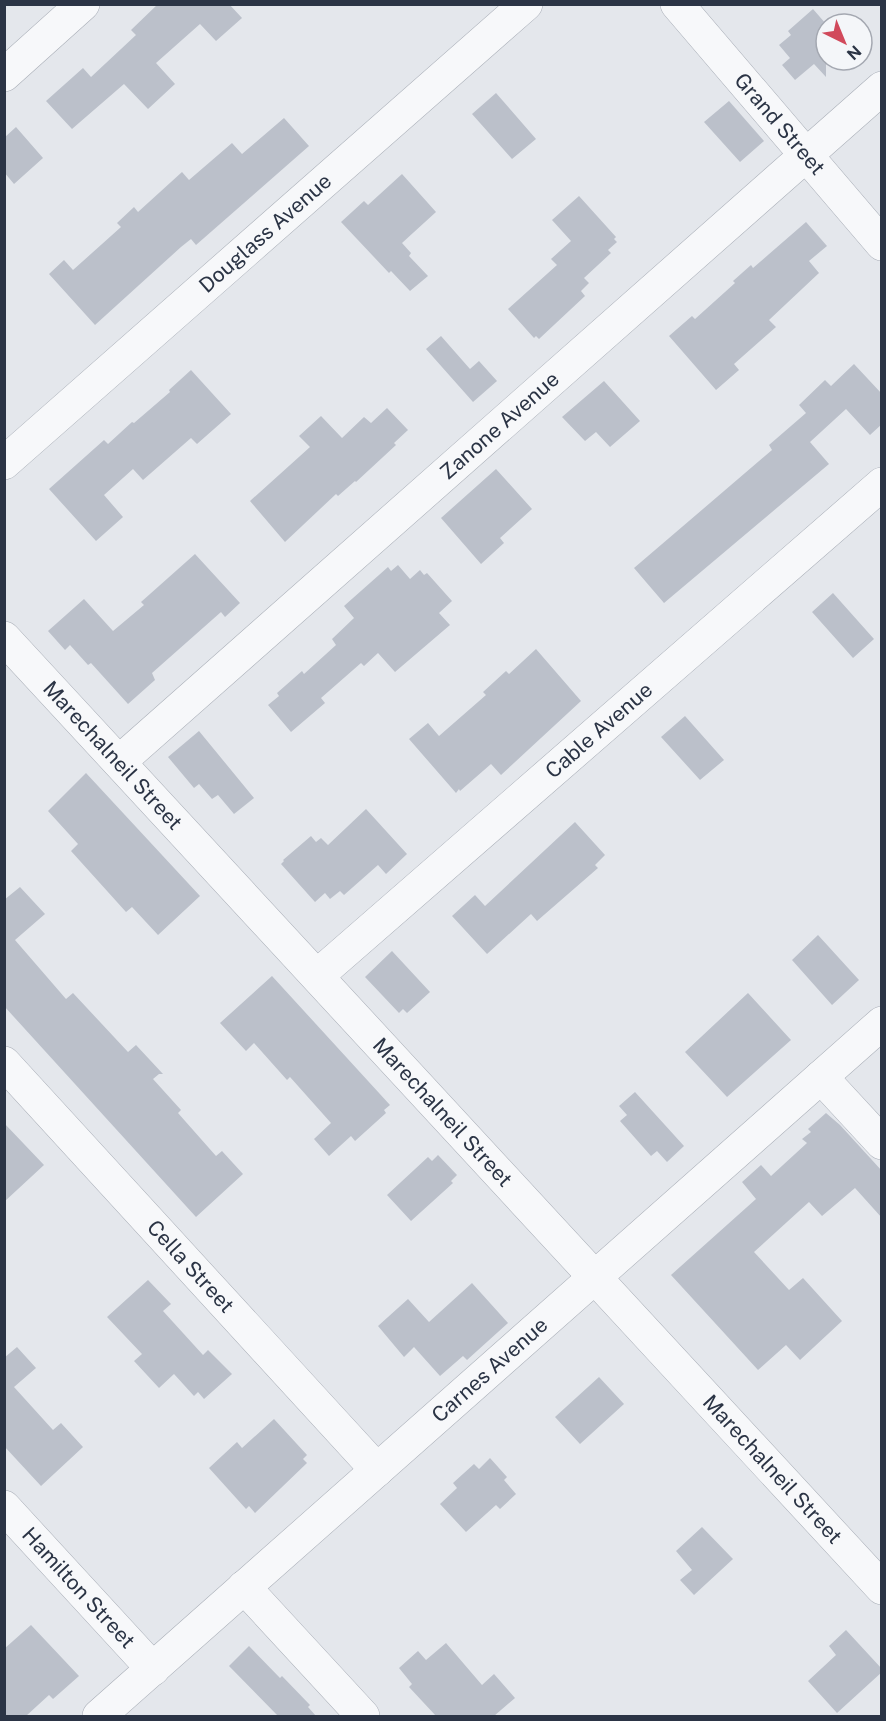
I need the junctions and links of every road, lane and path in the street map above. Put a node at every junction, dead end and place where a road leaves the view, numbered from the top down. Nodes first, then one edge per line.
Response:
1 (83, 4) edge
2 (526, 4) edge
3 (677, 4) edge
4 (4, 75) edge
5 (882, 88) edge
6 (805, 155) junction
7 (882, 244) edge
8 (4, 464) edge
9 (882, 484) edge
10 (4, 638) edge
11 (119, 762) junction
12 (317, 976) junction
13 (882, 1023) edge
14 (4, 1063) edge
15 (821, 1077) junction
16 (882, 1143) edge
17 (594, 1277) junction
18 (377, 1470) junction
19 (4, 1507) edge
20 (244, 1587) junction
21 (882, 1588) edge
22 (153, 1669) junction
23 (99, 1716) edge
24 (363, 1716) edge

1 - 4 street
2 - 8 street, Douglass Avenue
3 - 6 street, Grand Street
5 - 6 street, Zanone Avenue
6 - 7 street, Grand Street
6 - 11 street, Zanone Avenue
9 - 12 street, Cable Avenue
10 - 11 street, Marechalneil Street
11 - 12 street, Marechalneil Street
12 - 17 street, Marechalneil Street
13 - 15 street, Carnes Avenue
14 - 18 street, Cella Street
15 - 16 street
15 - 17 street, Carnes Avenue
17 - 18 street, Carnes Avenue
17 - 21 street, Marechalneil Street
18 - 20 street, Carnes Avenue
19 - 22 street, Hamilton Street
20 - 22 street, Carnes Avenue
20 - 24 street
22 - 23 street, Carnes Avenue

